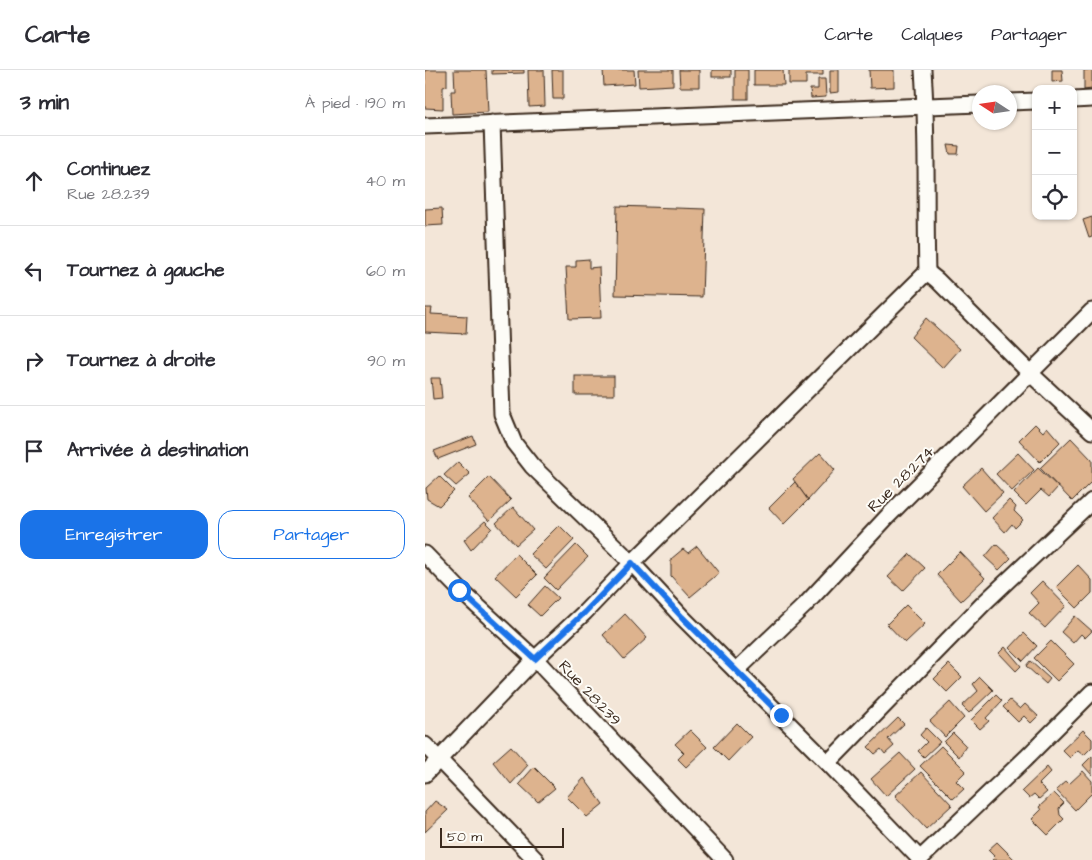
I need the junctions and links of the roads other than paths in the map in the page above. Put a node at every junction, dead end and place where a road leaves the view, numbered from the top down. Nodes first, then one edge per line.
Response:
1 (923, 70) edge
2 (1092, 99) edge
3 (1077, 100) edge
4 (1032, 101) edge
5 (1017, 102) edge
6 (972, 104) edge
7 (926, 106) junction
8 (492, 123) junction
9 (425, 126) edge
10 (927, 272) junction
11 (1092, 311) edge
12 (1031, 374) junction
13 (1092, 431) edge
14 (1092, 501) edge
15 (425, 554) edge
16 (632, 563) junction
17 (535, 659) junction
18 (736, 671) junction
19 (1092, 692) edge
20 (425, 745) edge
21 (440, 759) junction
22 (828, 763) junction
23 (425, 774) edge
24 (536, 860) edge
25 (725, 860) edge
26 (920, 860) edge

1 - 7 street
2 - 3 street
4 - 5 street
6 - 7 street
7 - 8 street
7 - 10 street
8 - 9 street
8 - 16 street
10 - 12 street
10 - 16 street
11 - 12 street, Rue 28.274
12 - 13 street
12 - 18 street, Rue 28.274
14 - 22 street
15 - 17 street, Rue 28.239
16 - 17 street
16 - 18 street
17 - 21 street
17 - 25 street, Rue 28.239
18 - 22 street
19 - 26 street
20 - 21 street
21 - 23 street
21 - 24 street
22 - 26 street

